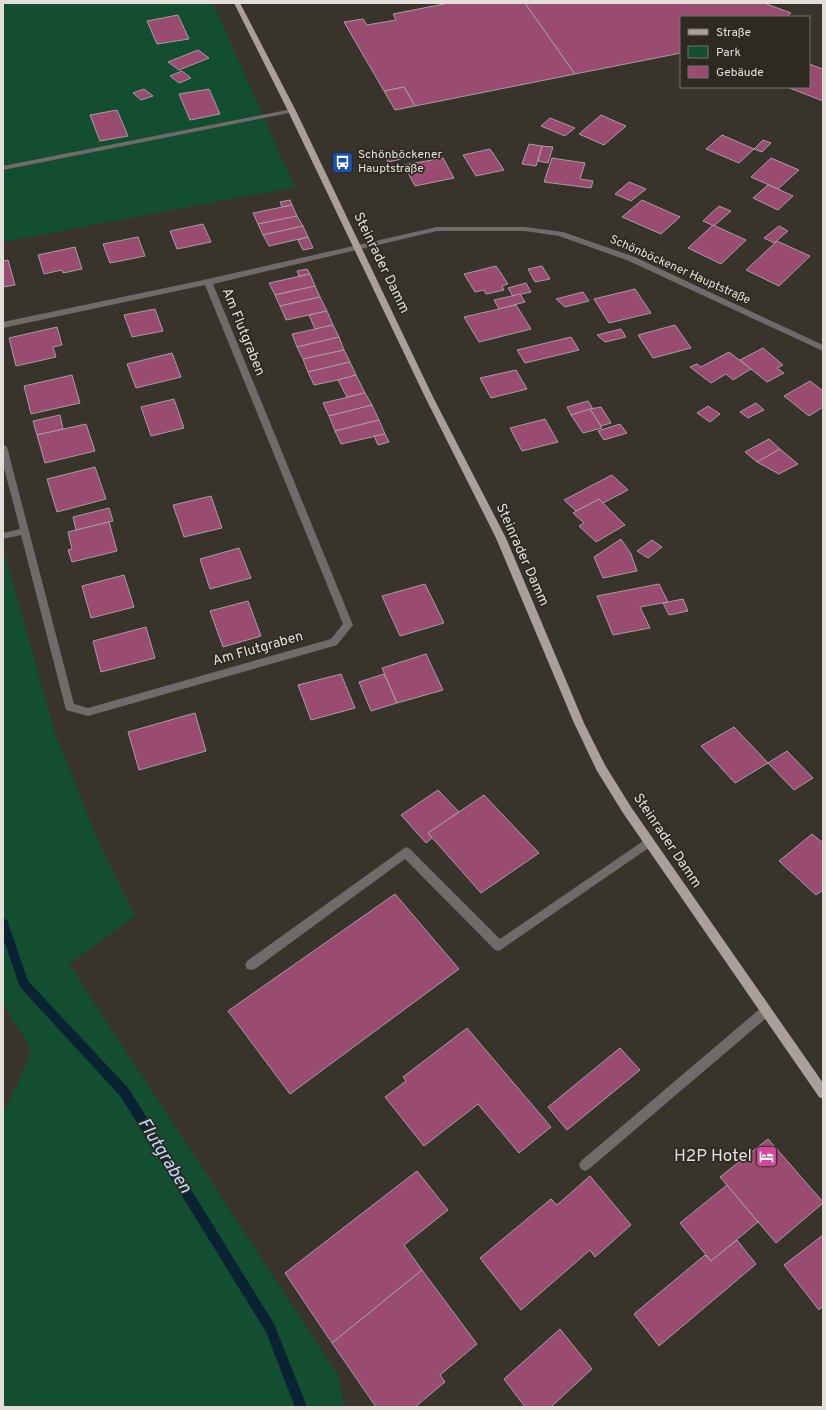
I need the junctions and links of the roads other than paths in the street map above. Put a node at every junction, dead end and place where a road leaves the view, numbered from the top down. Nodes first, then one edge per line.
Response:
1 (237, 3) edge
2 (292, 112) junction
3 (3, 168) edge
4 (357, 247) junction
5 (208, 282) junction
6 (3, 325) edge
7 (823, 348) edge
8 (3, 447) edge
9 (25, 531) junction
10 (3, 536) edge
11 (649, 842) junction
12 (251, 965) dead end
13 (766, 1011) junction
14 (823, 1093) edge
15 (585, 1165) dead end

1 - 2 main road, Steinrader Damm
2 - 3 street
2 - 4 main road, Steinrader Damm
4 - 5 street, Am Flutgraben
4 - 7 street, Schönböckener Hauptstraße
4 - 11 main road, Steinrader Damm
5 - 6 street, Am Flutgraben
5 - 9 street, Am Flutgraben
8 - 9 street, Am Flutgraben
9 - 10 street
11 - 12 street
11 - 13 main road, Steinrader Damm
13 - 14 main road, Steinrader Damm
13 - 15 street

